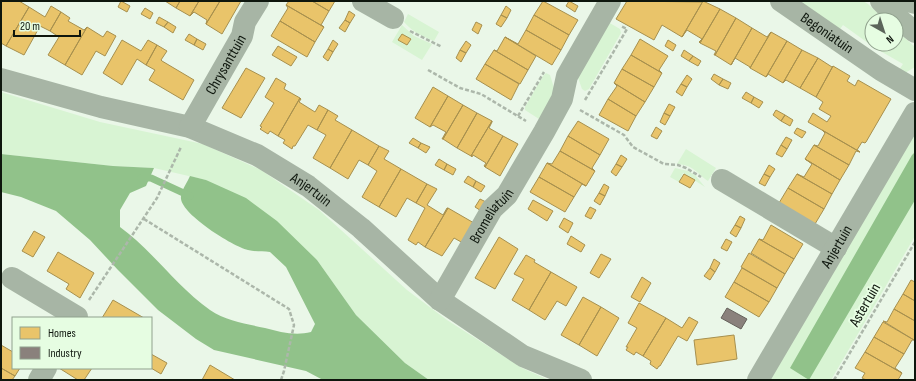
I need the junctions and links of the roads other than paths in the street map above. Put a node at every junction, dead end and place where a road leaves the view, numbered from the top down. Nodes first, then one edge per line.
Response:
1 (258, 1) edge
2 (363, 1) edge
3 (781, 1) edge
4 (881, 1) edge
5 (908, 1) edge
6 (915, 3) edge
7 (606, 8) edge
8 (393, 18) road end
9 (915, 32) edge
10 (1, 79) edge
11 (915, 90) edge
12 (915, 113) edge
13 (190, 127) junction
14 (712, 180) road end
15 (836, 248) junction
16 (12, 278) dead end
17 (440, 300) junction
18 (77, 317) edge
19 (45, 369) edge
20 (39, 380) edge
21 (581, 380) edge
22 (758, 380) edge

1 - 13 street, Chrysanttuin
2 - 8 street
3 - 11 street, Begoniatuin
4 - 9 main road
5 - 6 main road
7 - 17 street, Bromeliatuin
10 - 13 street, Anjertuin
12 - 15 street, Anjertuin
13 - 17 street, Anjertuin
14 - 15 street
15 - 22 street, Anjertuin
16 - 18 street
17 - 21 street, Anjertuin
19 - 20 street

